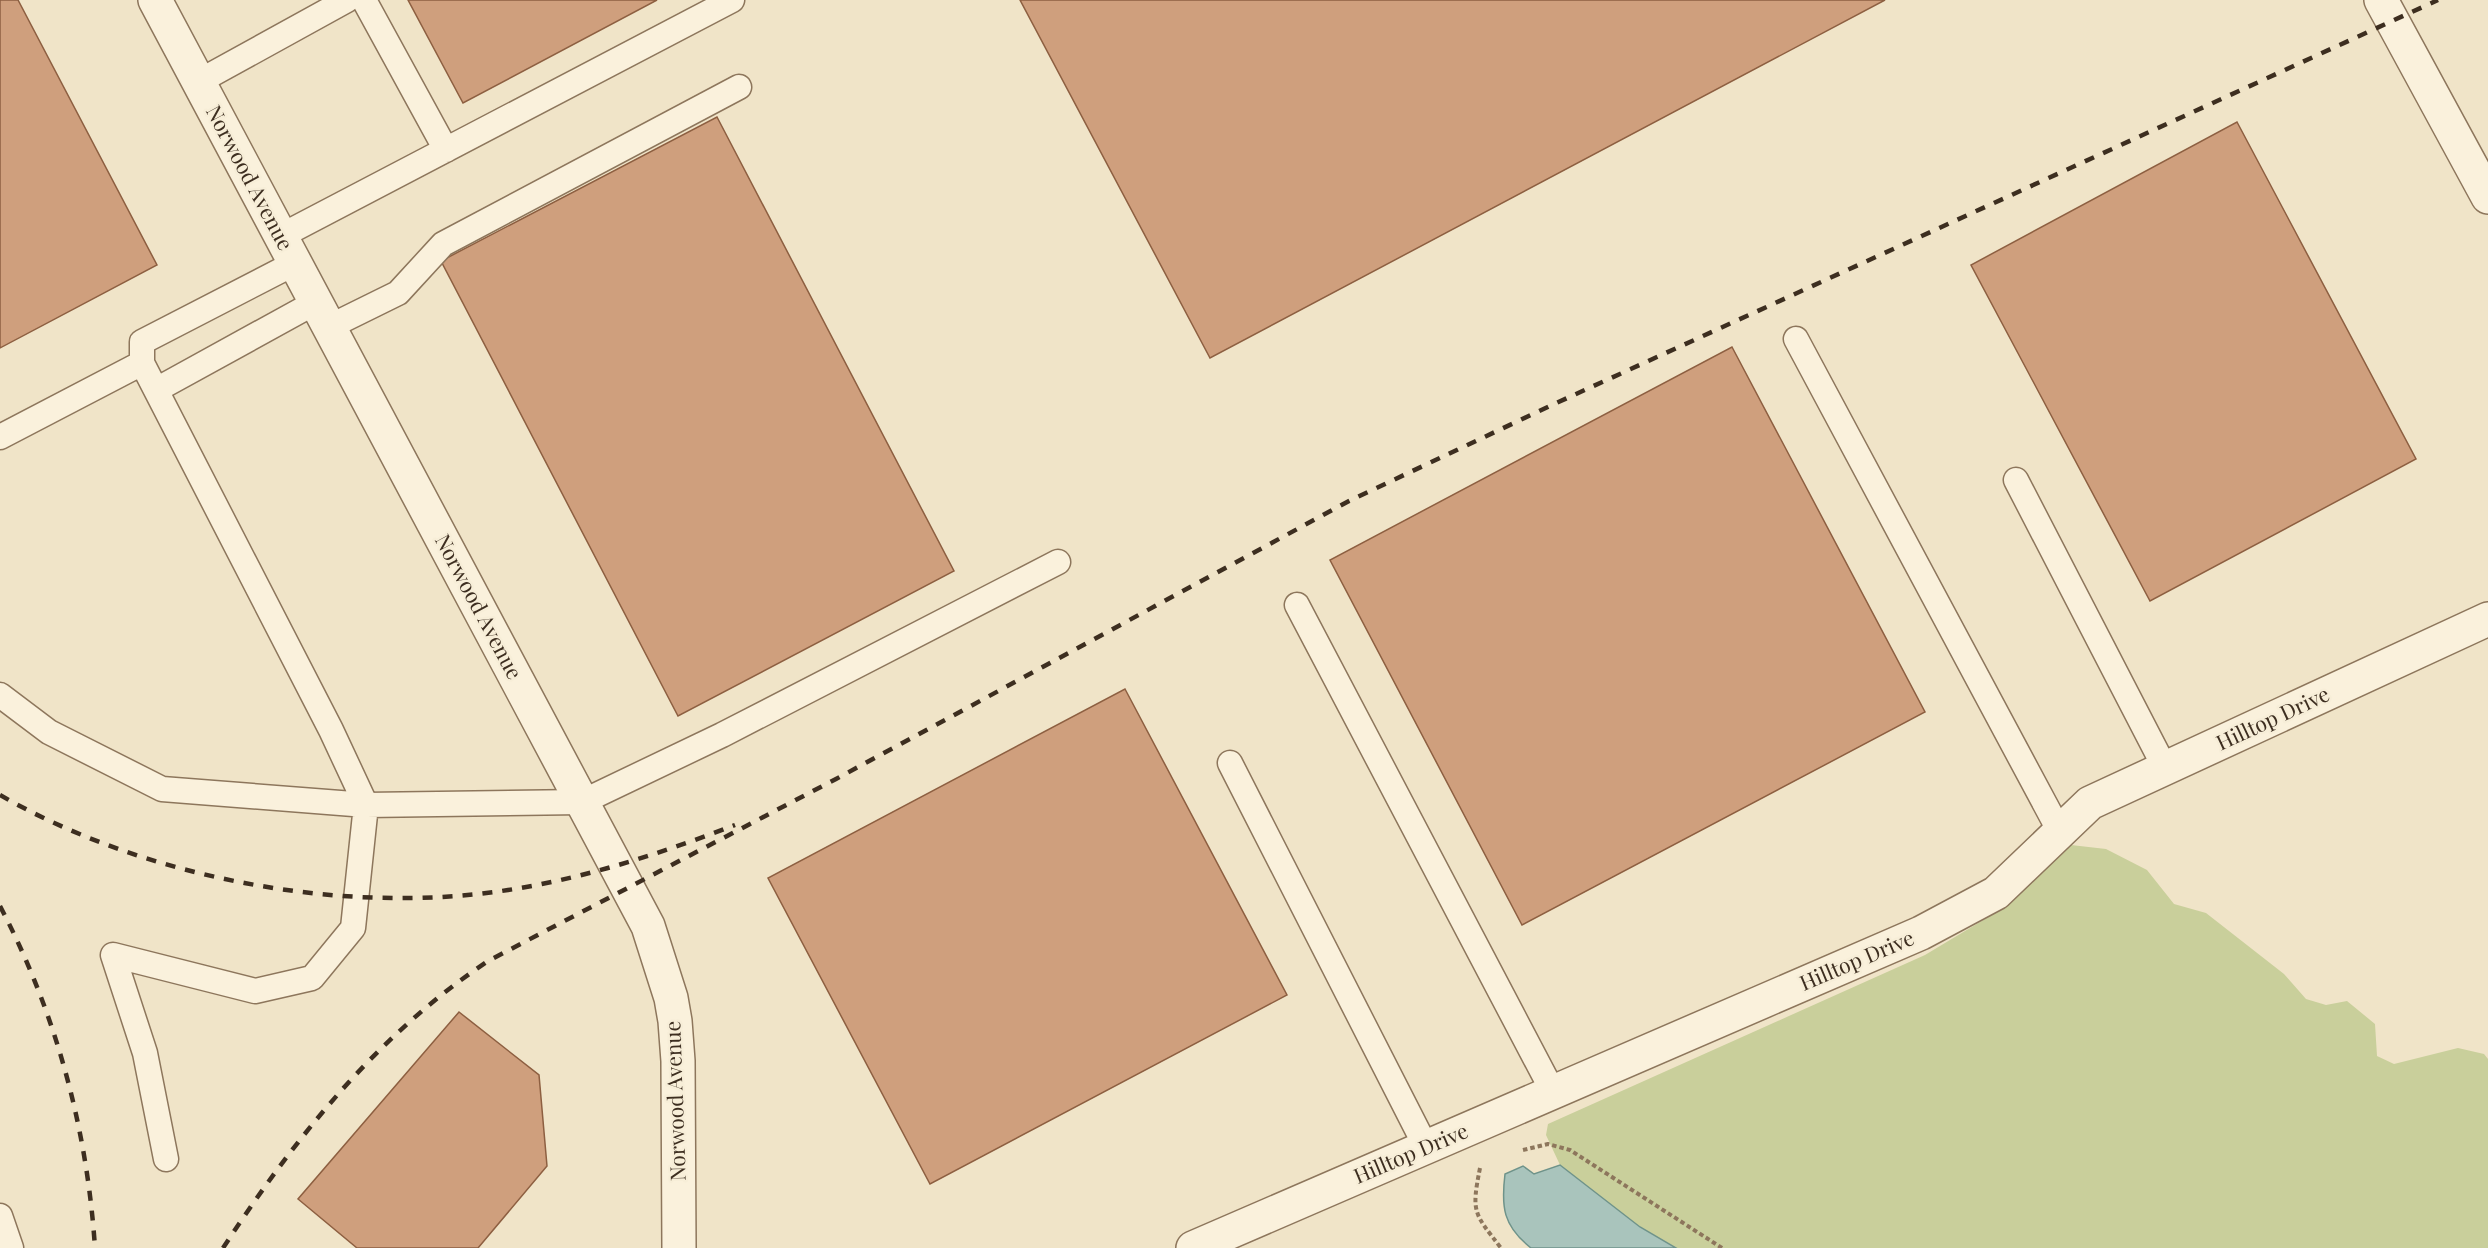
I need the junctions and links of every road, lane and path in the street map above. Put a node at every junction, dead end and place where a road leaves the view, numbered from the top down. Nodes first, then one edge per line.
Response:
1 (155, 0) edge
2 (347, 0) edge
3 (364, 0) edge
4 (732, 0) edge
5 (2381, 0) edge
6 (198, 82) junction
7 (739, 87) dead end
8 (446, 150) junction
9 (2488, 197) edge
10 (288, 250) junction
11 (323, 315) junction
12 (1796, 339) dead end
13 (142, 363) junction
14 (156, 390) junction
15 (0, 437) edge
16 (2016, 480) dead end
17 (1058, 562) dead end
18 (1297, 605) dead end
19 (2488, 619) edge
20 (0, 695) edge
21 (1230, 763) dead end
22 (2165, 768) junction
23 (582, 802) junction
24 (366, 805) junction
25 (2060, 832) junction
26 (1553, 1092) junction
27 (1426, 1147) junction
28 (1520, 1151) dead end
29 (166, 1159) dead end
30 (1490, 1163) dead end
31 (0, 1216) edge
32 (11, 1248) edge
33 (679, 1248) edge
34 (1193, 1248) edge
35 (1501, 1248) edge
36 (1722, 1248) edge

1 - 6 street, Norwood Avenue
2 - 6 lane
3 - 8 lane
4 - 8 lane
5 - 9 street
6 - 10 street, Norwood Avenue
7 - 11 lane
8 - 10 lane
10 - 11 street, Norwood Avenue
10 - 13 lane
11 - 14 lane
11 - 23 street, Norwood Avenue
12 - 25 lane
13 - 14 lane
13 - 15 lane
14 - 24 lane
16 - 22 lane
17 - 23 lane
18 - 26 lane
19 - 22 street, Hilltop Drive
20 - 24 lane
21 - 27 lane
22 - 25 street, Hilltop Drive
23 - 24 lane
23 - 33 street, Norwood Avenue
24 - 29 lane
25 - 26 street, Hilltop Drive
26 - 27 street, Hilltop Drive
27 - 34 street, Hilltop Drive
28 - 36 path
30 - 35 path
31 - 32 lane

